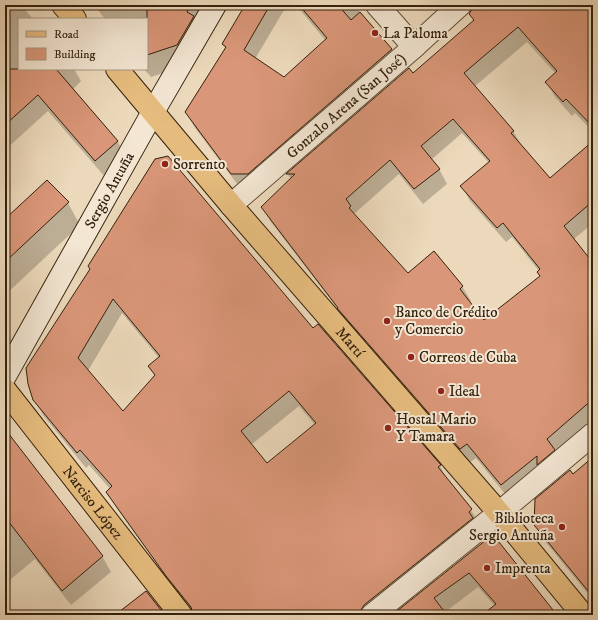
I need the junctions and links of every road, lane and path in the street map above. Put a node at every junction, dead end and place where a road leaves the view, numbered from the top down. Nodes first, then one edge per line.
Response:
1 (63, 5) edge
2 (215, 5) edge
3 (377, 5) edge
4 (460, 5) edge
5 (74, 18) edge
6 (414, 47) junction
7 (117, 70) edge
8 (153, 112) junction
9 (231, 205) junction
10 (5, 376) edge
11 (5, 390) edge
12 (593, 434) edge
13 (498, 513) junction
14 (181, 615) edge
15 (372, 615) edge
16 (583, 615) edge

1 - 5 main road
2 - 8 street, Sergio Antuña
3 - 6 street
4 - 6 street, Gonzalo Arena (San José)
6 - 9 street, Gonzalo Arena (San José)
7 - 8 main road, Martí
8 - 9 main road, Martí
8 - 10 street, Sergio Antuña
9 - 13 main road, Martí
11 - 14 main road, Narciso López
12 - 13 street
13 - 15 street
13 - 16 main road, Martí

